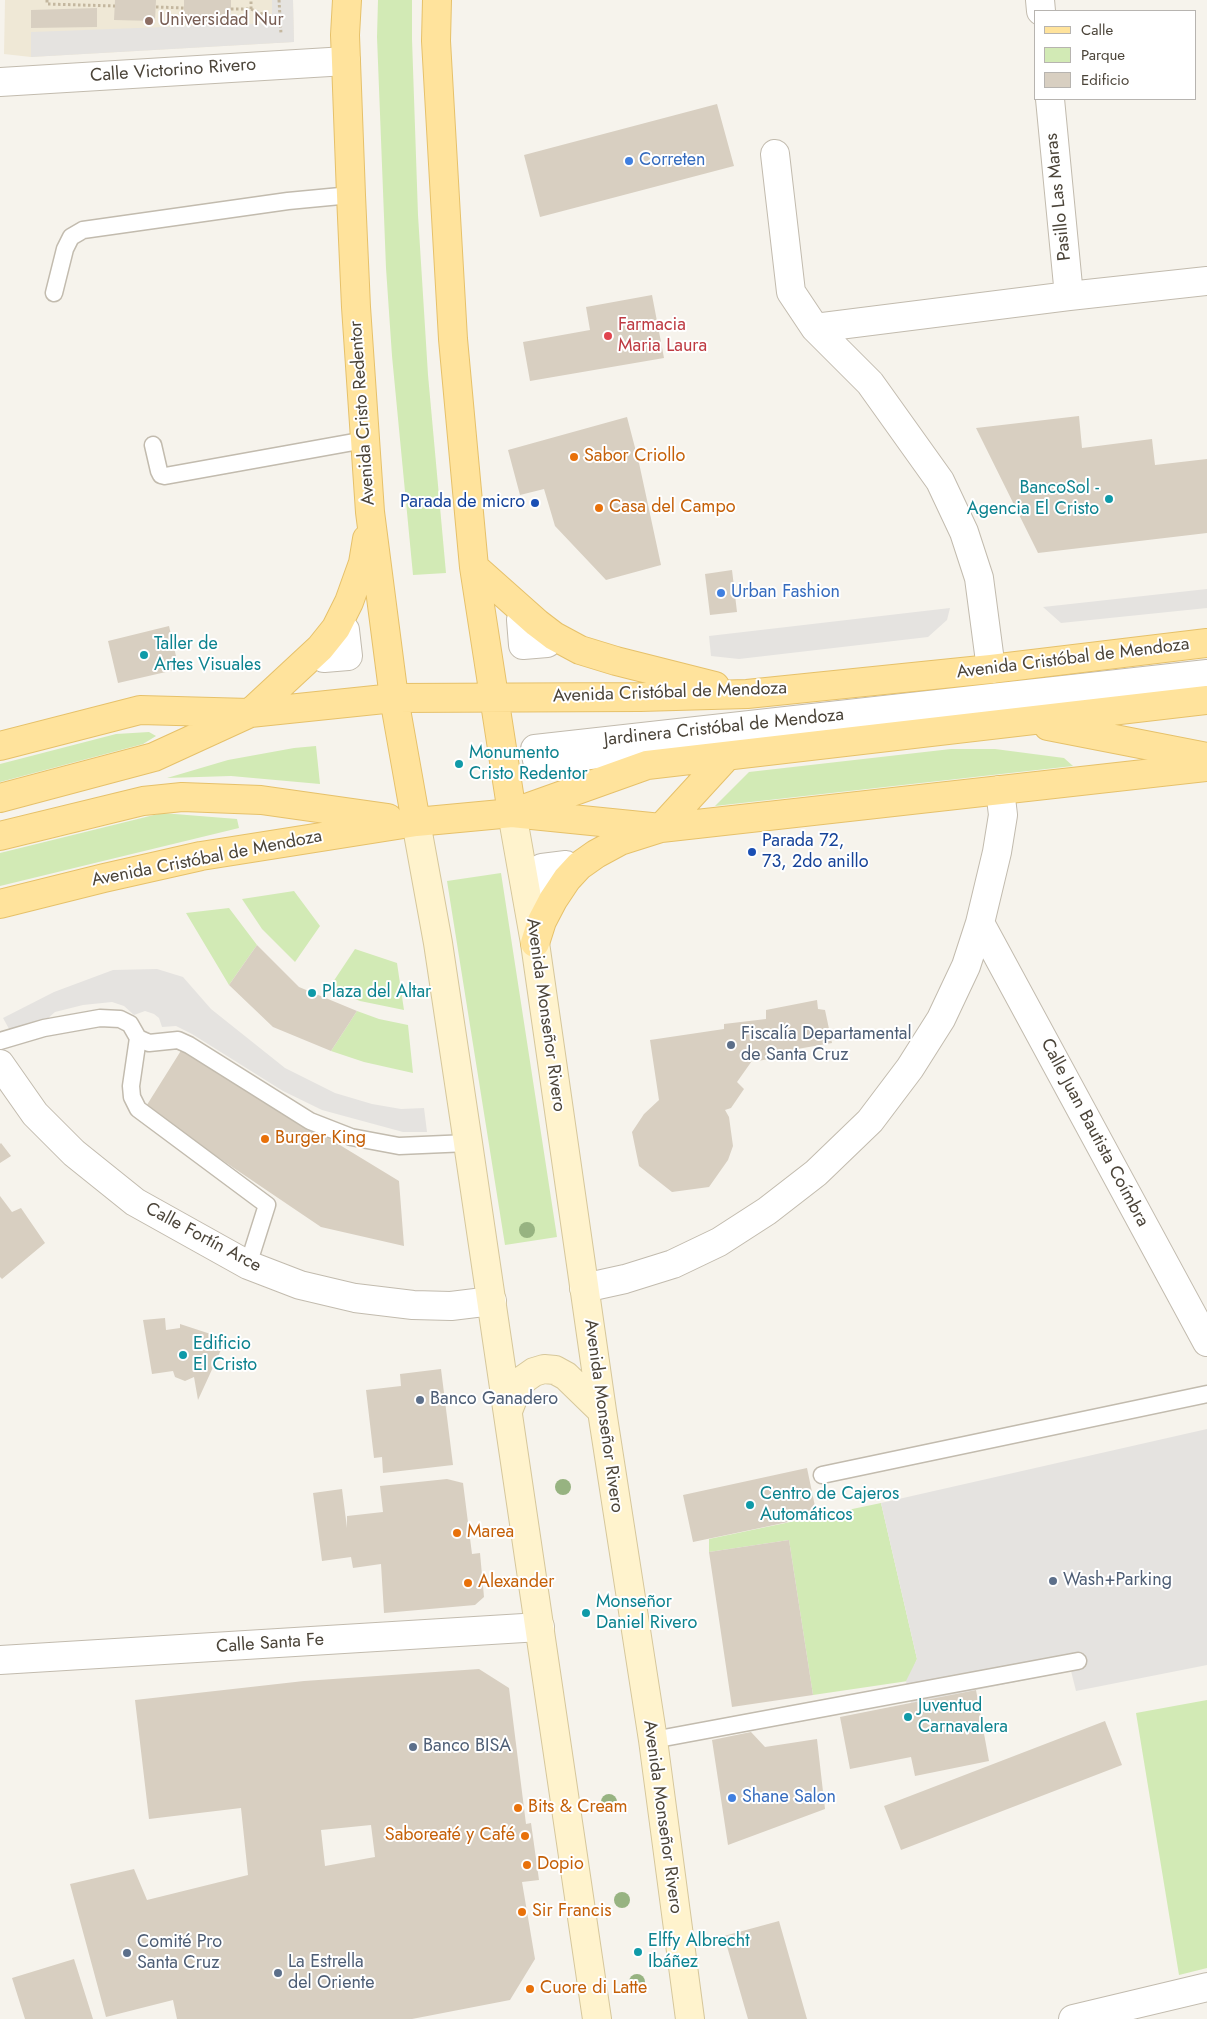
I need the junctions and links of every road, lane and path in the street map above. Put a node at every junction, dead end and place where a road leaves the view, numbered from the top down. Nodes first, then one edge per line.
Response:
1 (47, 0) edge
2 (251, 0) edge
3 (280, 0) edge
4 (347, 0) edge
5 (437, 0) edge
6 (115, 6) dead end
7 (156, 7) dead end
8 (184, 8) dead end
9 (231, 9) dead end
10 (251, 9) junction
11 (346, 61) junction
12 (0, 82) edge
13 (1050, 100) edge
14 (775, 154) dead end
15 (351, 195) junction
16 (1207, 281) edge
17 (54, 293) dead end
18 (1069, 296) junction
19 (815, 328) junction
20 (365, 440) junction
21 (153, 445) dead end
22 (370, 512) junction
23 (474, 566) junction
24 (1207, 644) edge
25 (991, 669) junction
26 (1207, 674) edge
27 (1207, 686) edge
28 (747, 694) junction
29 (394, 698) junction
30 (494, 698) junction
31 (1207, 700) edge
32 (250, 713) junction
33 (1022, 721) junction
34 (0, 746) edge
35 (727, 756) junction
36 (1207, 756) edge
37 (1207, 767) edge
38 (1000, 790) junction
39 (0, 798) edge
40 (512, 813) junction
41 (416, 822) junction
42 (661, 828) junction
43 (0, 836) edge
44 (0, 904) edge
45 (980, 923) junction
46 (535, 942) junction
47 (138, 1038) junction
48 (0, 1041) edge
49 (0, 1064) edge
50 (468, 1143) junction
51 (248, 1265) junction
52 (584, 1288) junction
53 (492, 1300) junction
54 (1207, 1342) edge
55 (1207, 1394) edge
56 (508, 1411) junction
57 (602, 1411) junction
58 (822, 1474) dead end
59 (540, 1627) junction
60 (0, 1660) edge
61 (1078, 1661) dead end
62 (653, 1740) junction
63 (1207, 1987) edge
64 (597, 2019) edge
65 (690, 2019) edge
66 (1073, 2019) edge

1 - 6 path
2 - 10 path
3 - 10 path
4 - 11 main road, Avenida Cristo Redentor
5 - 23 main road
7 - 8 path
9 - 10 path
11 - 12 street, Calle Victorino Rivero
11 - 15 main road, Avenida Cristo Redentor
13 - 18 street, Pasillo Las Maras
14 - 19 street
15 - 17 lane
15 - 20 main road, Avenida Cristo Redentor
16 - 18 street
18 - 19 street
19 - 25 street
20 - 21 lane
20 - 22 main road, Avenida Cristo Redentor
22 - 29 main road, Avenida Cristo Redentor
22 - 32 main road
23 - 28 main road
23 - 30 main road
24 - 25 main road, Avenida Cristóbal de Mendoza
25 - 28 main road, Avenida Cristóbal de Mendoza
26 - 27 street, Jardinera Cristóbal de Mendoza
28 - 30 main road, Avenida Cristóbal de Mendoza
29 - 30 main road, Avenida Cristóbal de Mendoza
29 - 32 main road, Avenida Cristóbal de Mendoza
29 - 41 main road, Avenida Cristo Redentor
30 - 40 main road
31 - 33 main road, Avenida Cristóbal de Mendoza
32 - 34 main road, Avenida Cristóbal de Mendoza
32 - 39 main road, Avenida Cristóbal de Mendoza
33 - 35 main road, Avenida Cristóbal de Mendoza
33 - 36 main road
35 - 40 main road, Avenida Cristóbal de Mendoza
35 - 42 main road
37 - 38 main road, Avenida Cristóbal de Mendoza
38 - 42 main road, Avenida Cristóbal de Mendoza
38 - 45 street
40 - 41 main road, Avenida Cristóbal de Mendoza
40 - 42 main road, Avenida Cristóbal de Mendoza
40 - 46 main road, Avenida Monseñor Rivero
41 - 43 main road, Avenida Cristóbal de Mendoza
41 - 44 main road, Avenida Cristóbal de Mendoza
41 - 50 main road
42 - 46 main road
45 - 52 street
45 - 54 street, Calle Juan Bautista Coímbra
46 - 52 main road, Avenida Monseñor Rivero
47 - 48 lane
47 - 50 lane
47 - 51 lane
49 - 51 street, Calle Fortín Arce
50 - 53 main road
51 - 53 street, Calle Fortín Arce
52 - 57 main road, Avenida Monseñor Rivero
53 - 56 main road
55 - 58 lane
56 - 57 main road
56 - 59 main road
57 - 62 main road, Avenida Monseñor Rivero
59 - 60 street, Calle Santa Fe
59 - 64 main road
61 - 62 lane
62 - 65 main road, Avenida Monseñor Rivero
63 - 66 street

